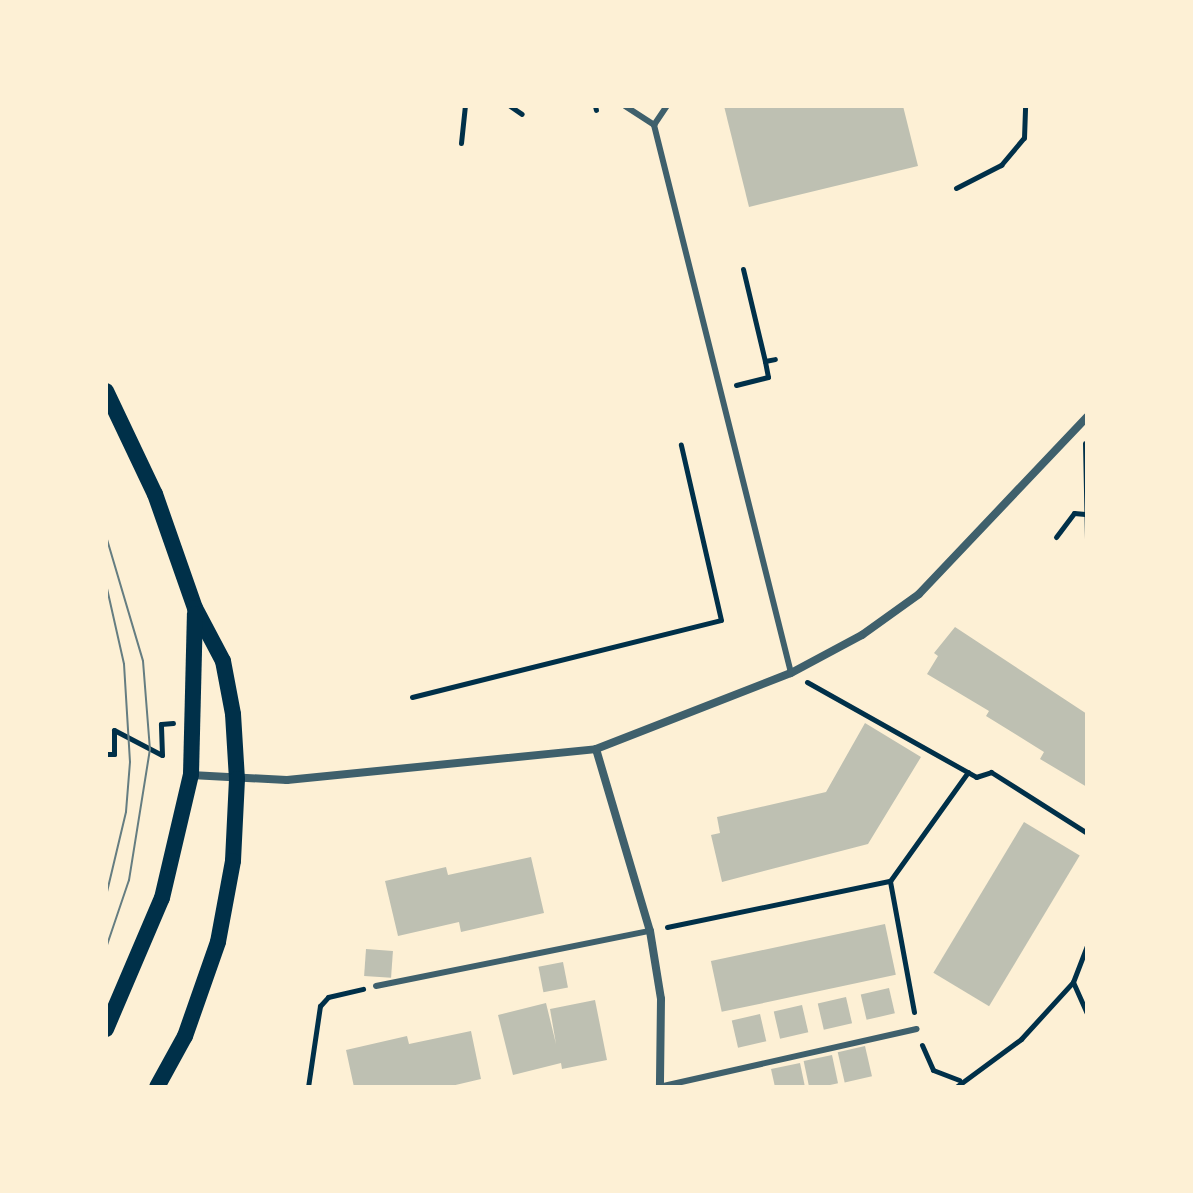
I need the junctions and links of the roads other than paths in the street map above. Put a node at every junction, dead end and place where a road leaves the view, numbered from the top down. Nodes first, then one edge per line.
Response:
1 (625, 106) edge
2 (667, 106) edge
3 (654, 125) junction
4 (106, 391) edge
5 (1087, 417) edge
6 (195, 608) junction
7 (791, 673) junction
8 (596, 749) junction
9 (191, 774) junction
10 (237, 779) junction
11 (650, 931) junction
12 (376, 986) road end
13 (106, 1029) edge
14 (917, 1029) road end
15 (157, 1087) edge
16 (660, 1087) edge

1 - 3 lane
2 - 3 lane
3 - 7 lane
4 - 6 main road
5 - 7 street
6 - 9 main road
6 - 10 main road
7 - 8 street
8 - 10 street
8 - 11 street
9 - 10 street
9 - 13 main road
10 - 15 main road
11 - 12 lane
11 - 16 street
14 - 16 lane

